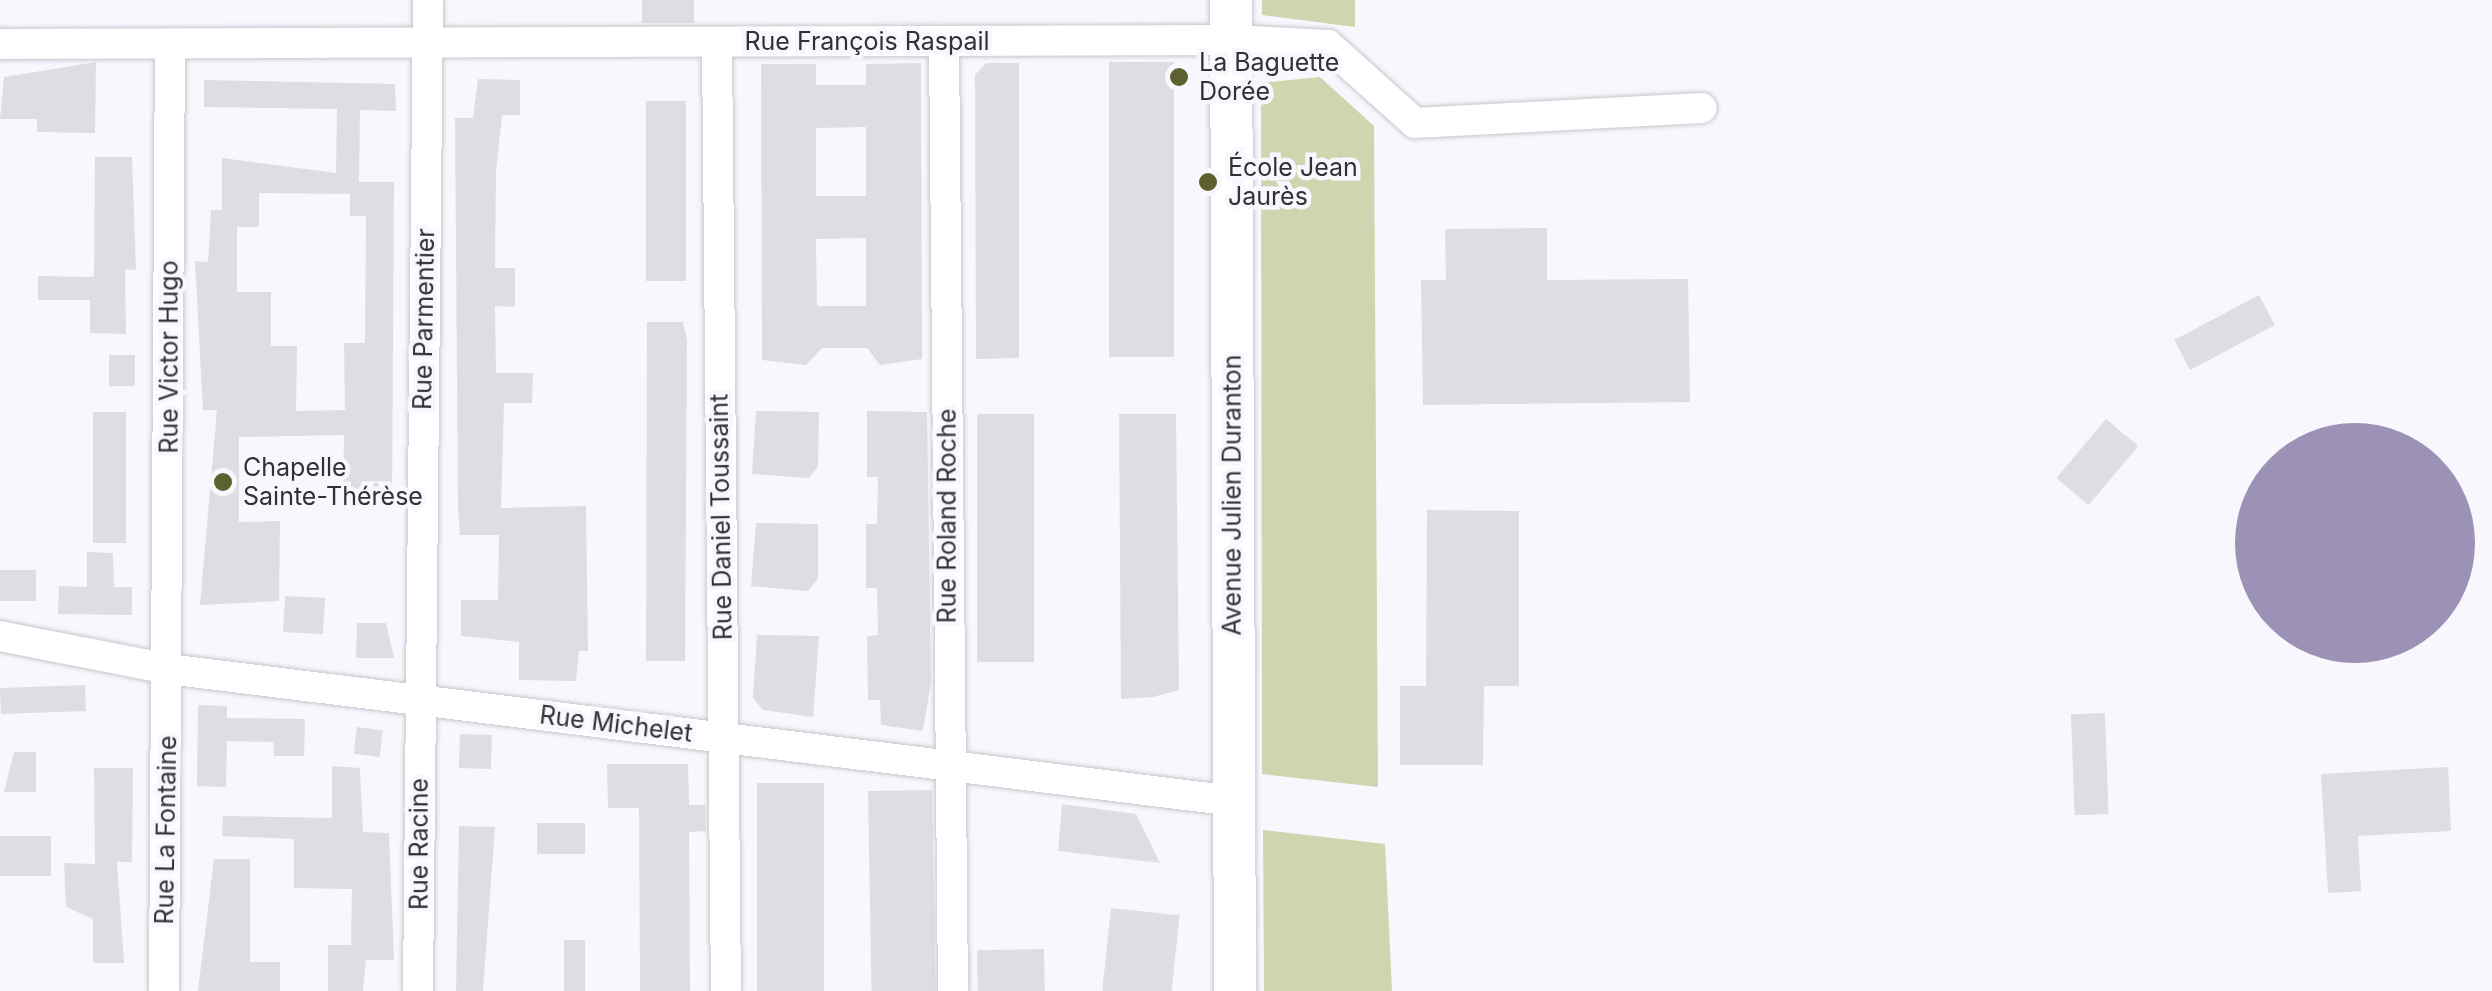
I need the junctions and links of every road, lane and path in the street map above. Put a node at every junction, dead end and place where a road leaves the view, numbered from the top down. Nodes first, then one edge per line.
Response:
1 (428, 0) edge
2 (1231, 20) edge
3 (944, 41) junction
4 (428, 42) junction
5 (718, 42) junction
6 (0, 44) edge
7 (170, 46) junction
8 (1702, 108) dead end
9 (0, 636) edge
10 (168, 670) junction
11 (420, 698) junction
12 (724, 738) junction
13 (949, 764) junction
14 (1234, 801) junction
15 (164, 991) edge
16 (418, 991) edge
17 (726, 991) edge
18 (952, 991) edge
19 (1235, 991) edge

1 - 4 street, Rue Parmentier
2 - 3 street, Rue François Raspail
2 - 8 street, Rue François Raspail
2 - 14 main road, Avenue Julien Duranton
3 - 5 street, Rue François Raspail
3 - 13 street, Rue Roland Roche
4 - 5 street, Rue François Raspail
4 - 7 street, Rue François Raspail
4 - 11 street, Rue Parmentier
5 - 12 street, Rue Daniel Toussaint
6 - 7 street, Rue François Raspail
7 - 10 street, Rue Victor Hugo
9 - 10 street, Rue Michelet
10 - 11 street, Rue Michelet
10 - 15 street, Rue La Fontaine
11 - 12 street, Rue Michelet
11 - 16 street, Rue Racine
12 - 13 street, Rue Michelet
12 - 17 street, Rue Daniel Toussaint
13 - 14 street, Rue Michelet
13 - 18 street, Rue Roland Roche
14 - 19 main road, Avenue Julien Duranton

